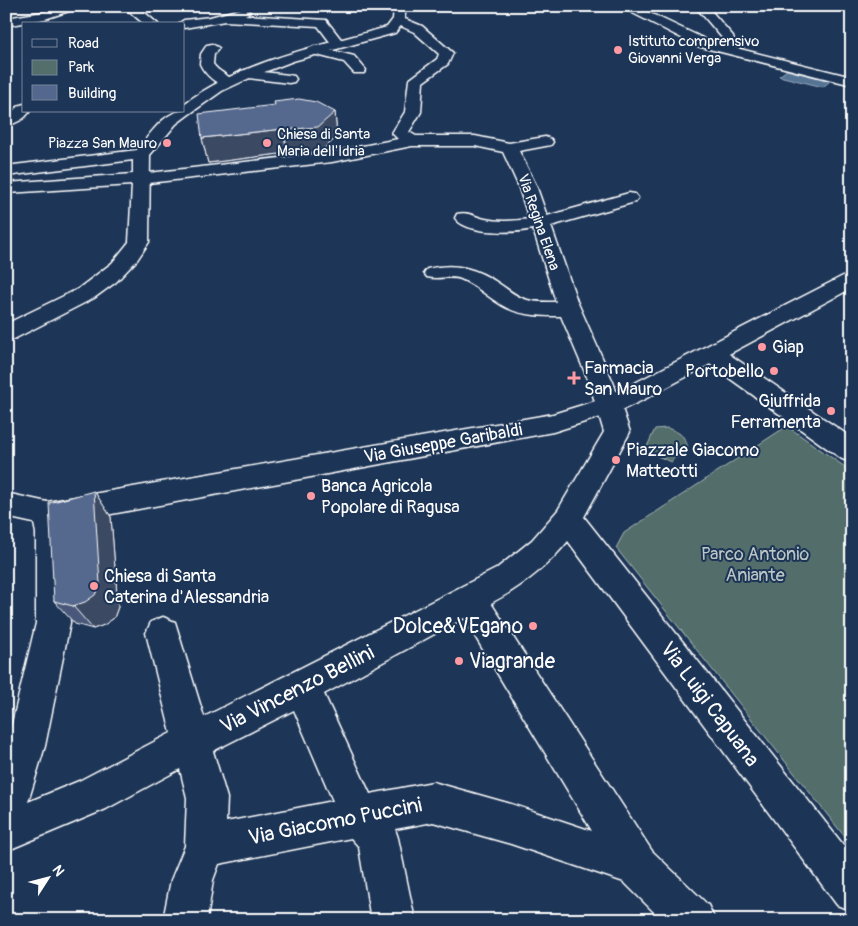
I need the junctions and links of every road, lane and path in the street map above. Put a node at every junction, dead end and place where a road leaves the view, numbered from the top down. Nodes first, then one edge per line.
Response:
1 (74, 6) edge
2 (129, 6) edge
3 (260, 6) edge
4 (701, 6) edge
5 (628, 8) edge
6 (662, 8) dead end
7 (400, 14) edge
8 (227, 18) junction
9 (6, 22) edge
10 (149, 22) edge
11 (185, 24) edge
12 (338, 43) junction
13 (212, 48) dead end
14 (314, 50) junction
15 (730, 50) junction
16 (359, 70) dead end
17 (246, 74) junction
18 (289, 79) dead end
19 (852, 81) edge
20 (227, 82) junction
21 (185, 109) edge
22 (22, 112) edge
23 (182, 112) edge
24 (6, 121) edge
25 (412, 141) junction
26 (545, 142) dead end
27 (509, 148) junction
28 (142, 154) junction
29 (6, 171) edge
30 (140, 182) junction
31 (6, 188) edge
32 (629, 198) dead end
33 (464, 218) dead end
34 (541, 224) junction
35 (434, 273) dead end
36 (852, 279) edge
37 (570, 309) junction
38 (6, 334) edge
39 (712, 354) junction
40 (611, 405) junction
41 (852, 452) edge
42 (6, 505) edge
43 (47, 514) junction
44 (568, 519) junction
45 (471, 600) junction
46 (163, 633) dead end
47 (302, 687) junction
48 (191, 742) junction
49 (6, 810) edge
50 (359, 816) junction
51 (6, 831) edge
52 (204, 846) junction
53 (637, 866) junction
54 (852, 890) edge
55 (185, 920) edge
56 (393, 920) edge
57 (692, 920) edge

1 - 9 street
2 - 10 street
3 - 8 street
4 - 15 street
5 - 6 street
5 - 15 street
7 - 12 street
7 - 25 street
8 - 11 street
8 - 12 street
12 - 14 street
13 - 20 street
14 - 16 street
14 - 17 street
15 - 19 street
17 - 18 street
17 - 20 street
20 - 21 street
22 - 24 street
23 - 28 street
25 - 27 street
25 - 30 street
26 - 27 street
27 - 34 street, Via Regina Elena
28 - 29 street
28 - 30 street
30 - 31 street
30 - 38 street
32 - 34 street
33 - 34 street
34 - 37 street, Via Regina Elena
35 - 37 street
36 - 39 street, Via Giuseppe Garibaldi
37 - 40 street, Via Regina Elena
39 - 40 street, Via Giuseppe Garibaldi
39 - 41 street
40 - 43 street, Via Giuseppe Garibaldi
40 - 44 street, Via Regina Elena
42 - 43 street, Via Giuseppe Garibaldi
43 - 49 street
44 - 45 street, Via Vincenzo Bellini
44 - 54 street, Via Luigi Capuana
45 - 47 street, Via Vincenzo Bellini
45 - 53 street
46 - 48 street
47 - 48 street, Via Vincenzo Bellini
47 - 50 street
48 - 51 street, Via Vincenzo Bellini
48 - 52 street
50 - 52 street, Via Giacomo Puccini
50 - 53 street, Via Giacomo Puccini
50 - 56 street
52 - 55 street
53 - 57 street

